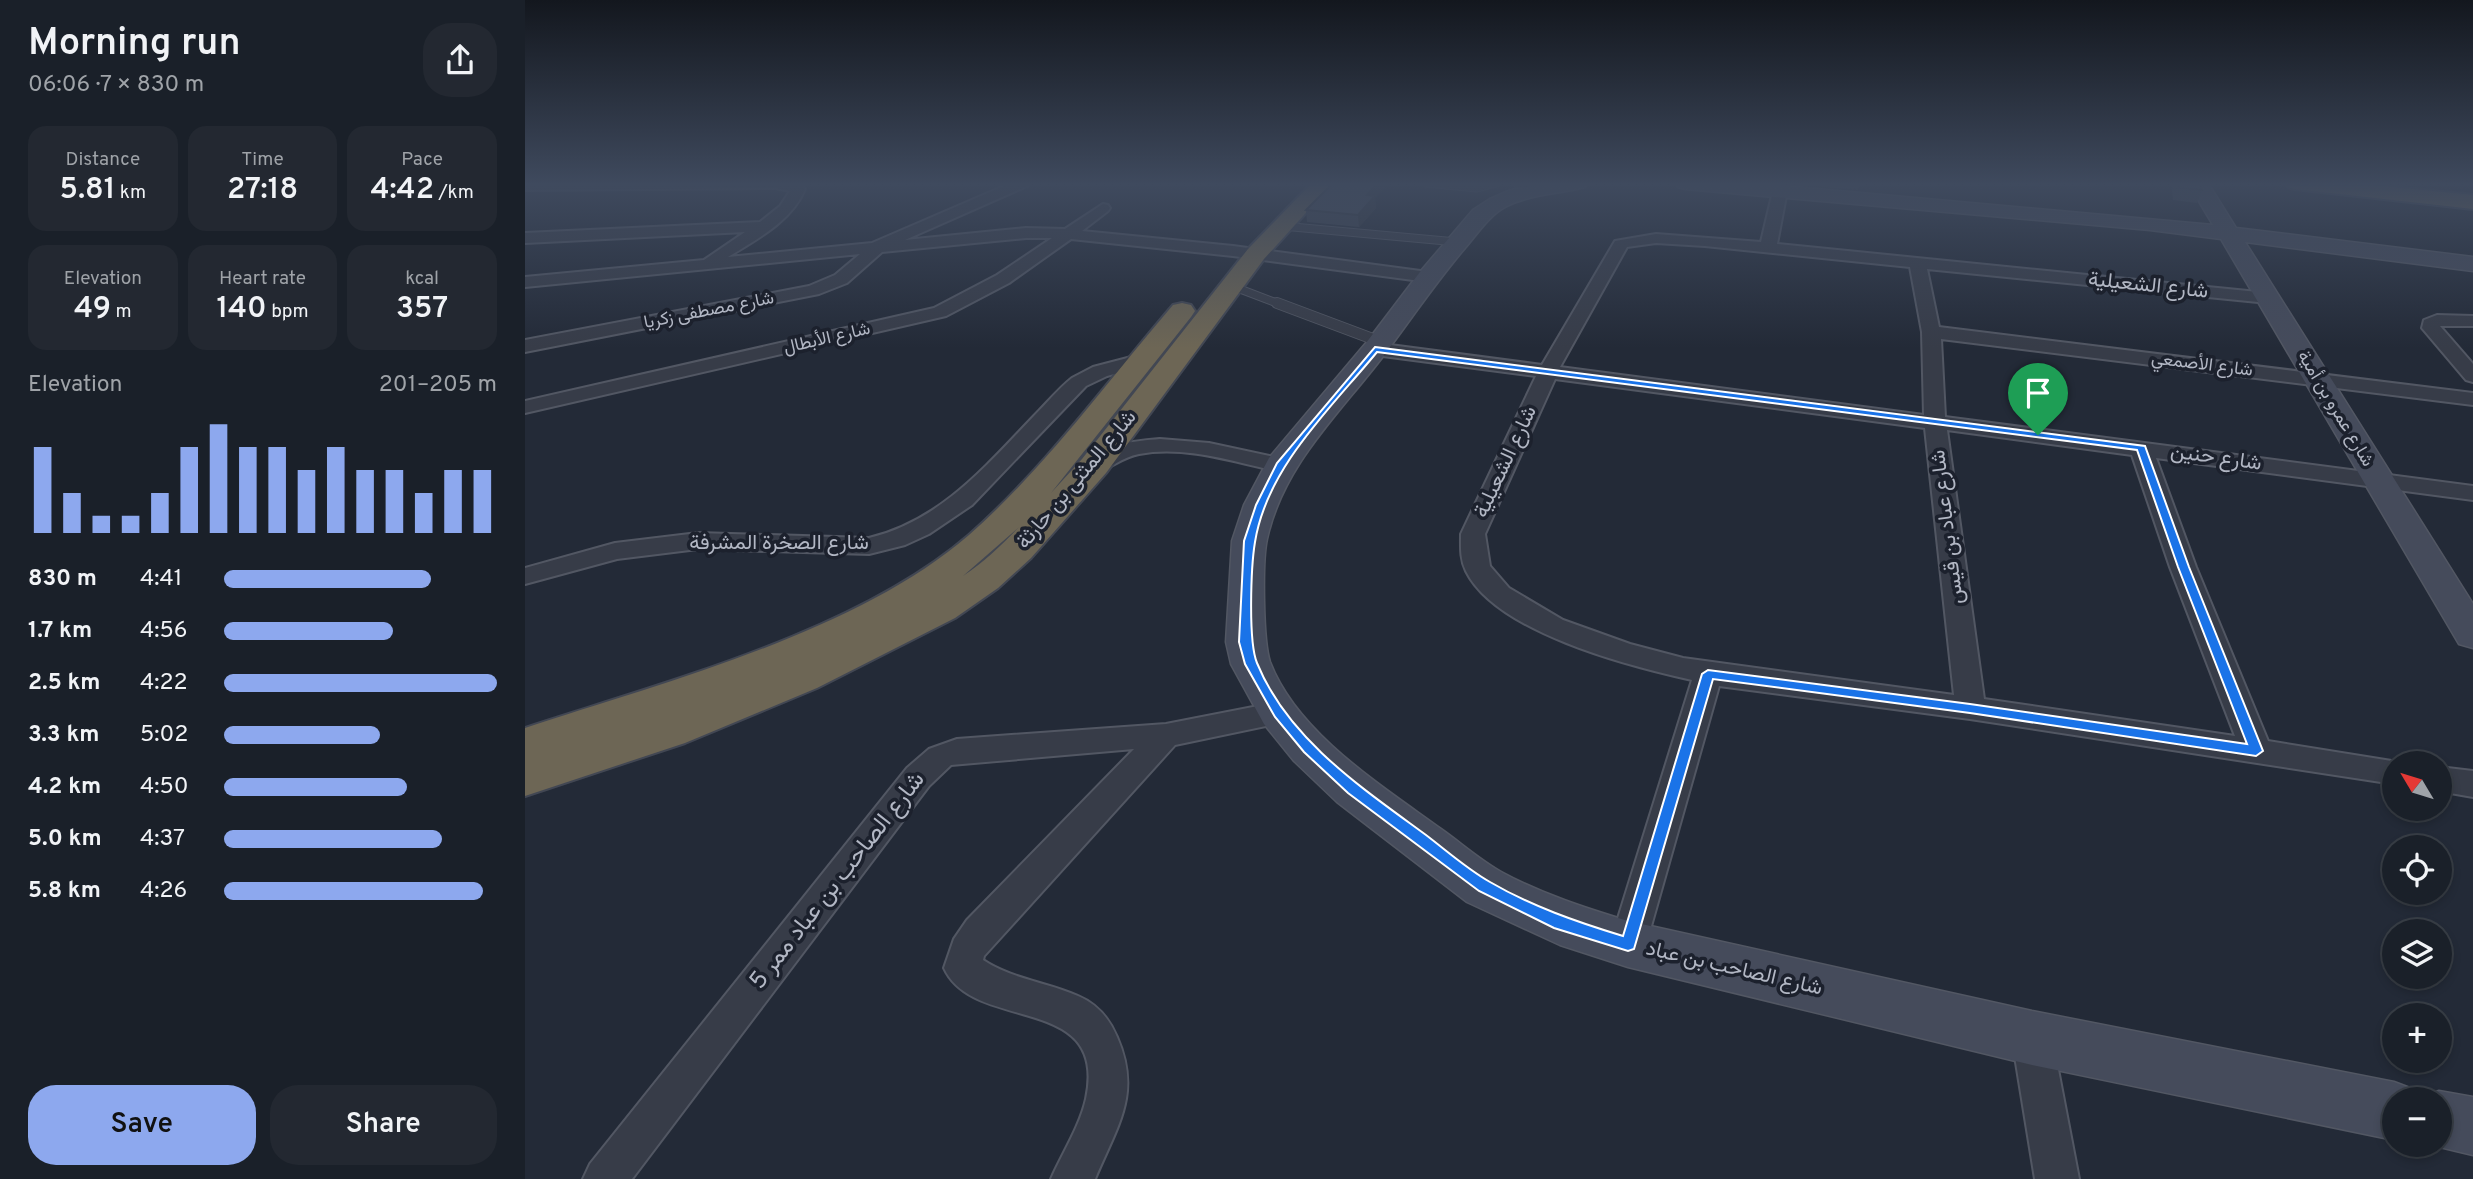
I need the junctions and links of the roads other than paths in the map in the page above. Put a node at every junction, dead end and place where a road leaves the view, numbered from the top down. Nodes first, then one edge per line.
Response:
1 (746, 238) edge
2 (898, 238) edge
3 (970, 238) edge
4 (1062, 238) edge
5 (1105, 238) edge
6 (1257, 238) edge
7 (1269, 238) edge
8 (1413, 238) edge
9 (1461, 238) edge
10 (1643, 238) edge
11 (1643, 238) edge
12 (1770, 238) edge
13 (2233, 238) edge
14 (2276, 238) edge
15 (1457, 242) junction
16 (880, 246) junction
17 (1768, 248) junction
18 (707, 263) junction
19 (1918, 263) junction
20 (2473, 264) edge
21 (1232, 272) junction
22 (1428, 277) junction
23 (525, 282) edge
24 (2268, 298) junction
25 (2473, 321) edge
26 (1931, 332) junction
27 (1378, 345) junction
28 (525, 346) edge
29 (1139, 361) junction
30 (1548, 372) junction
31 (2473, 376) edge
32 (2317, 379) junction
33 (2473, 399) edge
34 (525, 407) edge
35 (1935, 422) junction
36 (2141, 448) junction
37 (1280, 465) junction
38 (1094, 466) junction
39 (2378, 479) junction
40 (2473, 493) edge
41 (525, 576) edge
42 (2473, 635) edge
43 (1708, 674) junction
44 (1970, 708) junction
45 (1279, 713) junction
46 (668, 714) junction
47 (1166, 735) junction
48 (525, 745) edge
49 (2256, 751) junction
50 (2382, 770) edge
51 (525, 778) edge
52 (2452, 781) edge
53 (2473, 784) edge
54 (1628, 944) junction
55 (2032, 1038) junction
56 (2382, 1109) edge
57 (2452, 1122) edge
58 (2473, 1126) edge
59 (605, 1179) edge
60 (1073, 1179) edge
61 (2057, 1179) edge

1 - 18 street
2 - 16 street
3 - 16 street
4 - 34 street, شارع الأبطال
5 - 21 street
6 - 21 highway, شارع المثنى بن حارثة
7 - 21 highway, شارع المثنى بن حارثة
8 - 15 lane
9 - 15 street, شارع الصاحب بن عباد
10 - 30 street, شارع الشعيلية
11 - 17 street, شارع الشعيلية
12 - 17 street
13 - 24 street, شارع عمرو بن أمية
14 - 20 street
15 - 22 street, شارع الصاحب بن عباد
16 - 18 street
16 - 28 street, شارع مصطفى زكريا
17 - 19 street, شارع الشعيلية
18 - 23 street
19 - 24 street, شارع الشعيلية
19 - 26 street, شارع عباد بن قيس
21 - 22 street
21 - 27 lane
21 - 29 highway, شارع المثنى بن حارثة
21 - 38 highway, شارع المثنى بن حارثة
22 - 27 street, شارع الصاحب بن عباد
24 - 32 street, شارع عمرو بن أمية
25 - 31 street
26 - 32 street, شارع الأصمعي
26 - 35 street, شارع عباد بن قيس
27 - 30 street, شارع حنين
27 - 37 street, شارع الصاحب بن عباد
29 - 41 street, شارع الصخرة المشرفة
29 - 46 highway, شارع المثنى بن حارثة
30 - 35 street, شارع حنين
30 - 43 street, شارع الشعيلية
32 - 33 street, شارع الأصمعي
32 - 39 street, شارع عمرو بن أمية
35 - 36 street, شارع حنين
35 - 44 street, شارع عباد بن قيس
36 - 39 street, شارع حنين
36 - 49 street
37 - 38 street
37 - 45 street, شارع الصاحب بن عباد
38 - 46 highway, شارع المثنى بن حارثة
39 - 40 street, شارع حنين
39 - 42 street, شارع عمرو بن أمية
43 - 44 street, شارع الشعيلية
43 - 54 street
44 - 49 street, شارع الشعيلية
45 - 47 street, شارع الصاحب بن عباد ممر 5
45 - 54 street, شارع الصاحب بن عباد
46 - 48 highway, شارع المثنى بن حارثة
46 - 51 highway, شارع المثنى بن حارثة
47 - 59 street, شارع الصاحب بن عباد ممر 5
47 - 60 street
49 - 50 street, شارع الشعيلية
52 - 53 street
54 - 55 street, شارع الصاحب بن عباد
55 - 56 street, شارع الصاحب بن عباد
55 - 61 street
57 - 58 street

